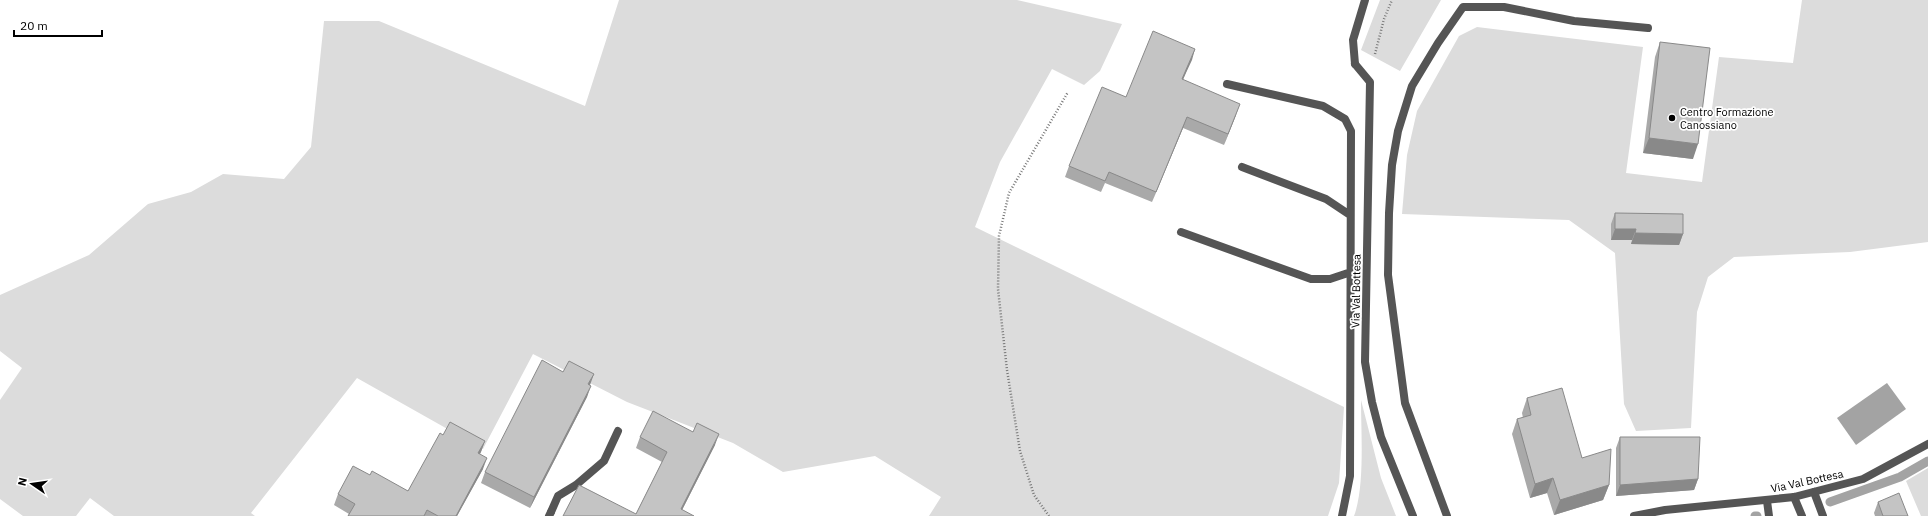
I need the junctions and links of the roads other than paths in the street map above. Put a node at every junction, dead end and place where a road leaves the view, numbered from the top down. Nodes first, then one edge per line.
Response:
1 (1365, 0) edge
2 (1648, 28) dead end
3 (1227, 84) dead end
4 (1242, 167) dead end
5 (1350, 215) junction
6 (1181, 232) dead end
7 (1351, 272) junction
8 (618, 431) dead end
9 (1928, 444) edge
10 (1814, 492) junction
11 (1794, 497) junction
12 (1767, 501) junction
13 (550, 514) edge
14 (1342, 516) edge
15 (1413, 516) edge
16 (1447, 516) edge
17 (1637, 516) edge
18 (1769, 516) edge
19 (1802, 516) edge
20 (1823, 516) edge

1 - 15 street, Via Val Bottesa
2 - 16 street
3 - 5 street
4 - 5 street
5 - 7 street
6 - 7 street
7 - 14 street
8 - 13 street
9 - 10 street, Via Val Bottesa
10 - 11 street, Via Val Bottesa
10 - 20 street
11 - 12 street, Via Val Bottesa
11 - 19 street
12 - 17 street, Via Val Bottesa
12 - 18 street

